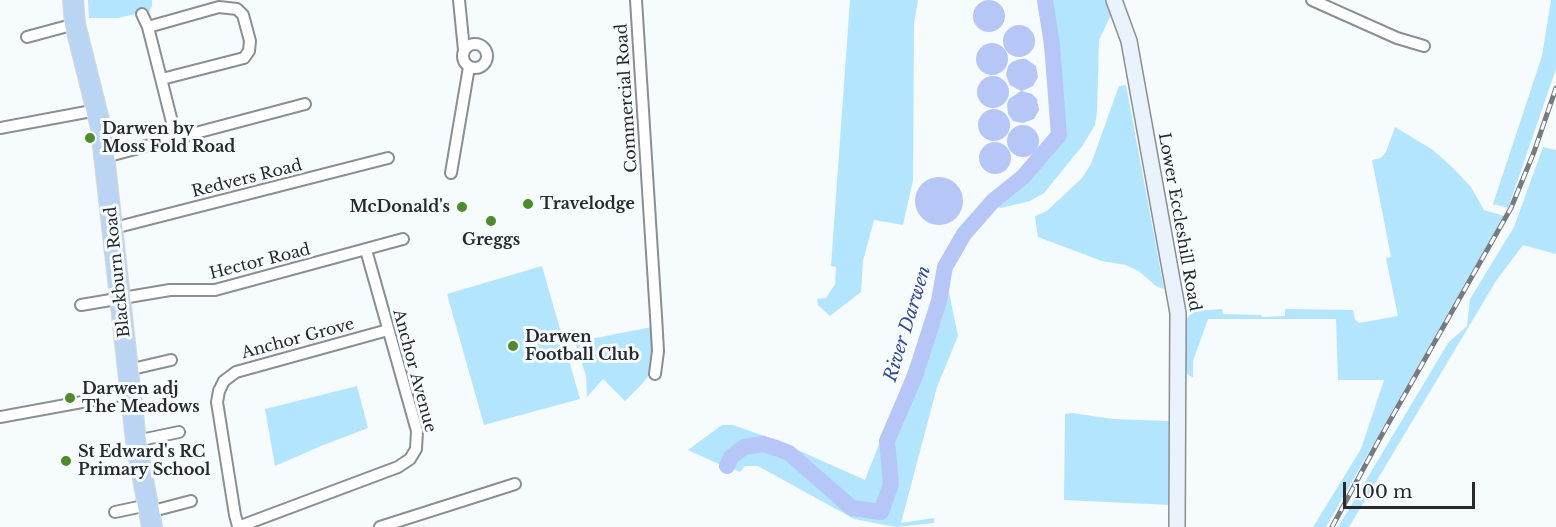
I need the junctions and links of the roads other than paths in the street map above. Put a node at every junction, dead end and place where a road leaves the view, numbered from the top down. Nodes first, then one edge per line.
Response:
1 (459, 0) edge
2 (636, 0) edge
3 (1114, 0) edge
4 (1312, 0) edge
5 (72, 8) edge
6 (142, 14) dead end
7 (461, 24) junction
8 (148, 27) junction
9 (27, 37) dead end
10 (477, 44) junction
11 (1424, 46) dead end
12 (464, 50) junction
13 (469, 67) junction
14 (162, 79) junction
15 (305, 104) dead end
16 (97, 110) junction
17 (0, 128) edge
18 (176, 138) junction
19 (105, 157) junction
20 (388, 158) dead end
21 (451, 173) dead end
22 (114, 228) junction
23 (403, 239) dead end
24 (366, 250) junction
25 (121, 298) junction
26 (81, 305) dead end
27 (388, 330) junction
28 (171, 360) dead end
29 (128, 370) junction
30 (655, 374) dead end
31 (131, 393) junction
32 (0, 417) edge
33 (179, 432) dead end
34 (136, 441) junction
35 (515, 484) dead end
36 (190, 501) dead end
37 (115, 513) dead end
38 (150, 515) edge
39 (238, 527) edge
40 (380, 527) edge
41 (1177, 527) edge

1 - 7 street
2 - 30 street, Commercial Road
3 - 41 street, Lower Eccleshill Road
4 - 11 street
5 - 9 street
5 - 16 highway, Blackburn Road
6 - 8 street
7 - 10 street
7 - 12 street
8 - 14 street
8 - 14 street
10 - 12 street
10 - 13 street
12 - 13 street
13 - 21 street
14 - 18 street
15 - 18 street
16 - 17 street
16 - 19 highway, Blackburn Road
18 - 19 street
19 - 22 highway, Blackburn Road
20 - 22 street, Redvers Road
22 - 25 highway, Blackburn Road
23 - 24 street, Hector Road
24 - 25 street, Hector Road
24 - 27 street, Anchor Avenue
25 - 26 street, Hector Road
25 - 29 highway, Blackburn Road
27 - 39 street, Anchor Avenue
27 - 39 street, Anchor Grove
28 - 29 street
29 - 31 highway, Blackburn Road
31 - 32 street
31 - 34 highway, Blackburn Road
33 - 34 street
34 - 38 highway, Blackburn Road
35 - 40 street
36 - 38 street
37 - 38 street

